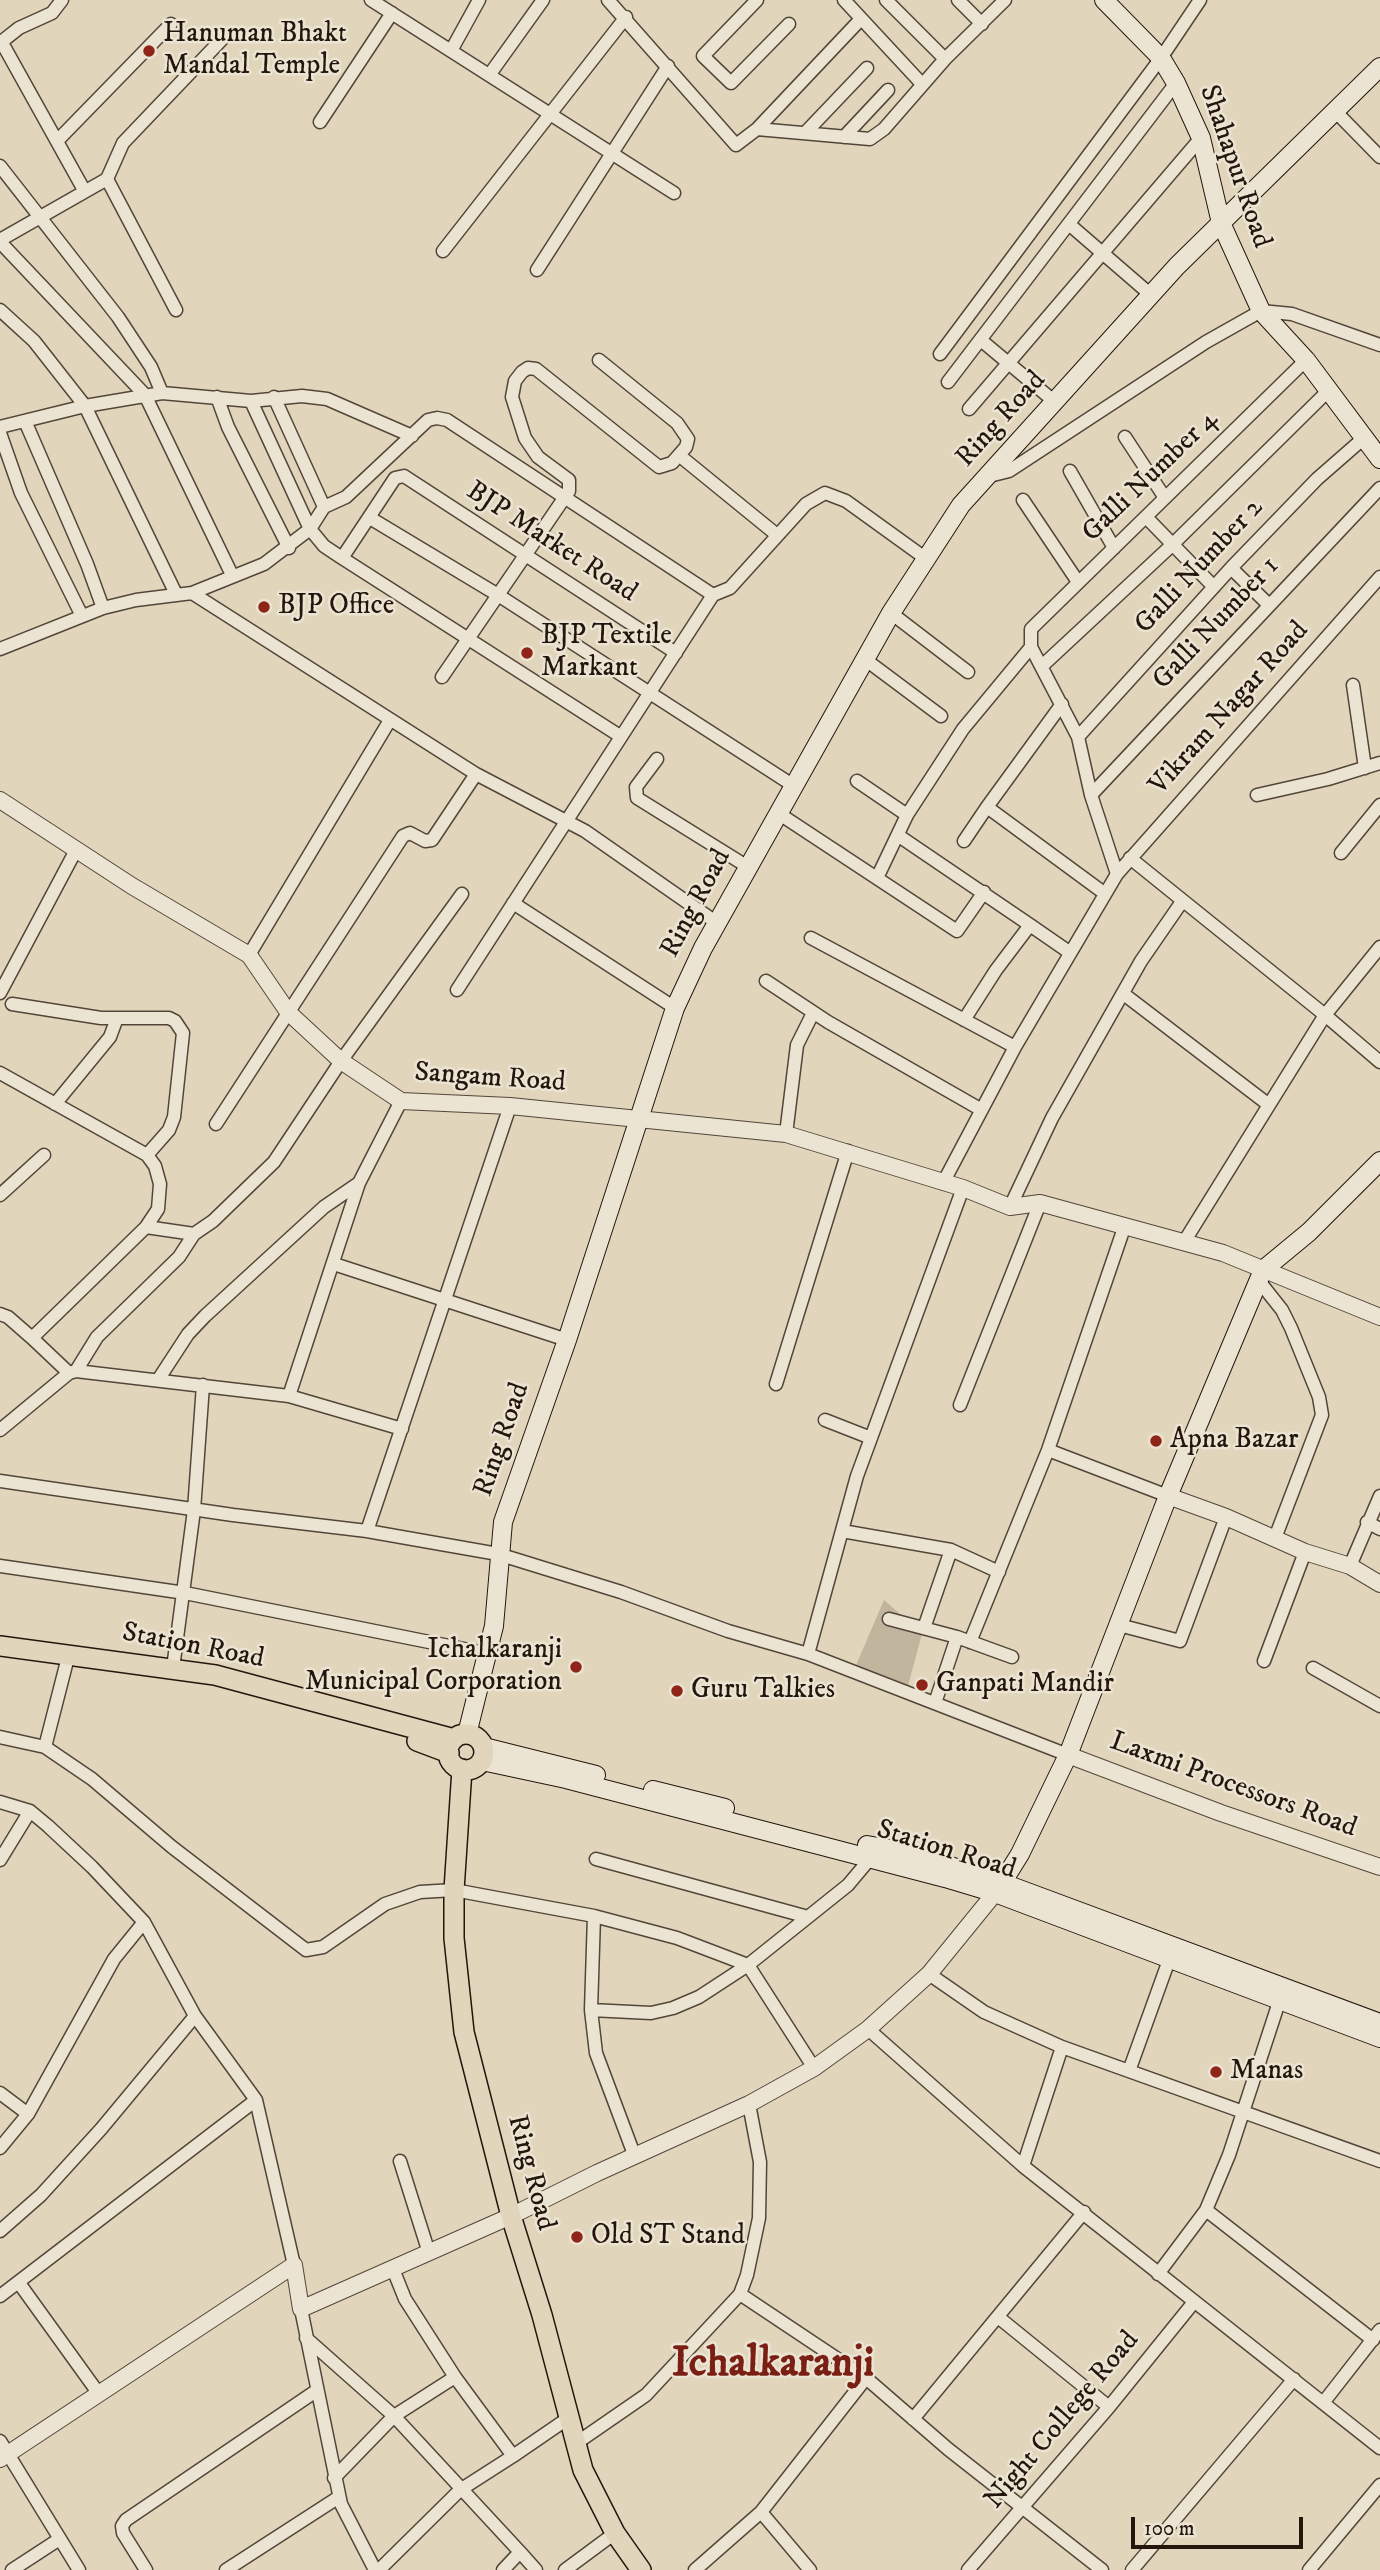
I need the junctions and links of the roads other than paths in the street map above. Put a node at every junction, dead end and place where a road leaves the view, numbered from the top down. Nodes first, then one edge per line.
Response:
1 (62, 0) edge
2 (479, 0) edge
3 (543, 0) edge
4 (608, 0) edge
5 (757, 0) edge
6 (844, 0) edge
7 (886, 0) edge
8 (958, 0) edge
9 (1104, 0) edge
10 (1200, 0) edge
11 (376, 1) edge
12 (1003, 1) edge
13 (392, 13) junction
14 (626, 17) junction
15 (860, 20) junction
16 (172, 24) dead end
17 (789, 24) dead end
18 (982, 24) junction
19 (226, 35) dead end
20 (0, 42) edge
21 (452, 49) junction
22 (1161, 58) junction
23 (945, 59) junction
24 (668, 66) junction
25 (1380, 67) edge
26 (867, 68) dead end
27 (490, 74) junction
28 (1176, 83) junction
29 (922, 84) junction
30 (888, 90) dead end
31 (1336, 112) junction
32 (549, 116) junction
33 (320, 122) dead end
34 (757, 129) junction
35 (807, 131) junction
36 (844, 136) junction
37 (1201, 138) junction
38 (57, 141) junction
39 (612, 152) junction
40 (1380, 157) edge
41 (0, 166) edge
42 (107, 179) junction
43 (84, 190) junction
44 (674, 193) dead end
45 (38, 216) junction
46 (1222, 223) junction
47 (1070, 225) junction
48 (0, 241) edge
49 (443, 251) dead end
50 (1104, 254) junction
51 (537, 270) dead end
52 (1151, 295) junction
53 (0, 310) edge
54 (176, 310) dead end
55 (1261, 311) junction
56 (982, 341) junction
57 (1380, 345) edge
58 (940, 354) dead end
59 (598, 360) dead end
60 (1306, 360) junction
61 (1010, 362) junction
62 (948, 382) dead end
63 (1329, 390) junction
64 (162, 393) junction
65 (145, 396) junction
66 (218, 397) junction
67 (274, 397) junction
68 (251, 401) junction
69 (1055, 402) junction
70 (85, 406) junction
71 (969, 409) dead end
72 (25, 421) junction
73 (0, 427) edge
74 (0, 433) edge
75 (412, 436) junction
76 (1125, 437) dead end
77 (1365, 438) junction
78 (680, 456) junction
79 (1380, 459) edge
80 (1070, 471) dead end
81 (989, 476) junction
82 (1380, 488) edge
83 (565, 497) junction
84 (1165, 498) junction
85 (1023, 500) dead end
86 (324, 507) junction
87 (1146, 517) junction
88 (370, 518) junction
89 (310, 529) junction
90 (777, 535) junction
91 (1172, 545) junction
92 (289, 548) junction
93 (1114, 548) junction
94 (524, 555) junction
95 (342, 558) junction
96 (925, 558) junction
97 (1230, 568) junction
98 (232, 575) junction
99 (1380, 577) edge
100 (1078, 582) junction
101 (1214, 587) junction
102 (192, 593) junction
103 (176, 594) junction
104 (713, 595) junction
105 (498, 596) junction
106 (1268, 604) junction
107 (103, 608) junction
108 (891, 613) junction
109 (82, 615) junction
110 (468, 638) junction
111 (1031, 647) junction
112 (0, 649) edge
113 (676, 653) junction
114 (866, 660) junction
115 (1042, 666) junction
116 (968, 673) dead end
117 (442, 677) dead end
118 (1353, 685) dead end
119 (651, 693) junction
120 (1062, 704) junction
121 (941, 716) dead end
122 (390, 720) junction
123 (620, 736) junction
124 (1078, 737) junction
125 (657, 758) dead end
126 (1380, 762) edge
127 (1365, 768) junction
128 (476, 774) junction
129 (857, 780) dead end
130 (794, 786) junction
131 (1091, 795) junction
132 (1257, 795) dead end
133 (0, 800) edge
134 (1380, 805) edge
135 (987, 807) junction
136 (778, 813) junction
137 (907, 815) junction
138 (564, 821) junction
139 (899, 836) junction
140 (964, 841) dead end
141 (76, 850) junction
142 (1341, 853) dead end
143 (1130, 858) junction
144 (748, 867) junction
145 (1117, 874) junction
146 (877, 878) junction
147 (984, 892) junction
148 (462, 894) dead end
149 (1104, 894) junction
150 (513, 903) junction
151 (1181, 903) junction
152 (717, 923) junction
153 (1030, 925) junction
154 (811, 938) dead end
155 (1380, 947) edge
156 (1069, 952) junction
157 (249, 955) junction
158 (765, 981) dead end
159 (457, 990) dead end
160 (0, 993) edge
161 (1125, 995) junction
162 (12, 1004) dead end
163 (675, 1008) junction
164 (288, 1012) junction
165 (813, 1013) junction
166 (1325, 1015) junction
167 (117, 1018) junction
168 (964, 1020) junction
169 (1015, 1047) junction
170 (1378, 1054) edge
171 (341, 1061) junction
172 (0, 1073) edge
173 (401, 1101) junction
174 (55, 1104) junction
175 (1269, 1105) junction
176 (510, 1106) junction
177 (980, 1109) junction
178 (639, 1118) junction
179 (216, 1124) dead end
180 (786, 1134) junction
181 (848, 1151) junction
182 (44, 1154) dead end
183 (147, 1155) junction
184 (1380, 1161) edge
185 (359, 1183) junction
186 (943, 1183) junction
187 (963, 1188) junction
188 (0, 1195) edge
189 (1040, 1203) junction
190 (1010, 1207) junction
191 (1125, 1225) junction
192 (146, 1227) junction
193 (194, 1234) junction
194 (1184, 1242) junction
195 (334, 1264) junction
196 (1261, 1275) junction
197 (447, 1300) junction
198 (0, 1314) edge
199 (1380, 1318) edge
200 (32, 1338) junction
201 (567, 1340) junction
202 (72, 1372) junction
203 (158, 1380) junction
204 (776, 1384) dead end
205 (203, 1385) junction
206 (289, 1396) junction
207 (960, 1405) dead end
208 (825, 1420) dead end
209 (402, 1429) junction
210 (0, 1430) edge
211 (871, 1438) junction
212 (1048, 1450) junction
213 (0, 1481) edge
214 (1168, 1496) junction
215 (1380, 1496) edge
216 (194, 1510) junction
217 (1226, 1517) junction
218 (1367, 1522) junction
219 (1380, 1529) edge
220 (367, 1531) junction
221 (842, 1531) junction
222 (1275, 1538) junction
223 (951, 1550) junction
224 (1305, 1552) junction
225 (498, 1554) junction
226 (0, 1566) edge
227 (1350, 1566) junction
228 (999, 1572) junction
229 (1380, 1584) edge
230 (185, 1593) junction
231 (889, 1619) dead end
232 (1119, 1625) junction
233 (924, 1628) junction
234 (957, 1637) junction
235 (970, 1642) junction
236 (0, 1646) edge
237 (489, 1654) junction
238 (808, 1654) junction
239 (0, 1657) edge
240 (1012, 1657) dead end
241 (1264, 1661) dead end
242 (66, 1665) junction
243 (173, 1668) junction
244 (1313, 1668) dead end
245 (935, 1703) junction
246 (1380, 1706) edge
247 (0, 1737) edge
248 (457, 1742) junction
249 (45, 1747) junction
250 (483, 1754) junction
251 (1068, 1755) junction
252 (462, 1769) junction
253 (0, 1802) edge
254 (30, 1811) junction
255 (875, 1853) junction
256 (596, 1859) dead end
257 (0, 1860) edge
258 (1380, 1867) edge
259 (999, 1888) junction
260 (454, 1890) junction
261 (594, 1916) junction
262 (808, 1917) junction
263 (144, 1922) junction
264 (1169, 1960) junction
265 (748, 1965) junction
266 (929, 1974) junction
267 (1279, 2002) junction
268 (591, 2010) junction
269 (195, 2016) junction
270 (1380, 2023) edge
271 (867, 2029) junction
272 (1380, 2038) edge
273 (1062, 2047) junction
274 (814, 2068) junction
275 (1129, 2071) junction
276 (0, 2093) edge
277 (256, 2100) junction
278 (749, 2104) junction
279 (1243, 2112) junction
280 (28, 2114) junction
281 (0, 2148) edge
282 (635, 2157) junction
283 (400, 2161) dead end
284 (1380, 2161) edge
285 (1023, 2166) junction
286 (1206, 2210) junction
287 (1083, 2212) junction
288 (511, 2216) junction
289 (0, 2231) edge
290 (429, 2253) junction
291 (294, 2265) junction
292 (393, 2269) junction
293 (1158, 2274) junction
294 (19, 2283) junction
295 (740, 2294) junction
296 (0, 2296) edge
297 (1194, 2302) junction
298 (301, 2309) junction
299 (998, 2317) junction
300 (1376, 2335) edge
301 (306, 2338) junction
302 (455, 2377) junction
303 (866, 2378) junction
304 (1294, 2379) junction
305 (316, 2391) junction
306 (99, 2394) junction
307 (1323, 2403) junction
308 (1109, 2407) junction
309 (394, 2416) junction
310 (567, 2419) junction
311 (913, 2419) junction
312 (575, 2444) junction
313 (1380, 2448) edge
314 (3, 2451) edge
315 (513, 2456) junction
316 (334, 2478) junction
317 (1380, 2485) edge
318 (460, 2490) junction
319 (339, 2497) junction
320 (1022, 2507) junction
321 (761, 2512) junction
322 (615, 2533) junction
323 (58, 2540) junction
324 (520, 2552) junction
325 (143, 2565) edge
326 (12, 2570) edge
327 (79, 2570) edge
328 (130, 2570) edge
329 (226, 2570) edge
330 (377, 2570) edge
331 (503, 2570) edge
332 (536, 2570) edge
333 (565, 2570) edge
334 (641, 2570) edge
335 (695, 2570) edge
336 (810, 2570) edge
337 (968, 2570) edge
338 (1102, 2570) edge
339 (1132, 2570) edge
340 (1309, 2570) edge

1 - 20 street
2 - 21 street
3 - 27 street
4 - 14 street
5 - 17 street
6 - 15 street
7 - 23 street
8 - 18 street
9 - 22 main road, Shahapur Road
10 - 22 street
11 - 13 street
12 - 18 street
13 - 21 street
13 - 33 street
14 - 24 street
14 - 32 street
15 - 29 street
15 - 34 street
16 - 38 street
18 - 23 street
19 - 42 street
20 - 38 street
21 - 27 street
22 - 28 main road, Shahapur Road
22 - 58 street
23 - 29 street
24 - 34 street
24 - 39 street
25 - 31 main road, Ring Road
26 - 35 street
27 - 32 street
28 - 37 main road, Shahapur Road
28 - 47 street
29 - 36 street
30 - 36 street
31 - 40 street
31 - 46 main road, Ring Road
32 - 39 street
32 - 49 street
34 - 35 street
35 - 36 street
37 - 46 main road, Shahapur Road
37 - 50 street
38 - 43 street
39 - 44 street
39 - 51 street
41 - 45 street
42 - 43 street
42 - 54 street
43 - 45 street
45 - 48 street
45 - 64 street
46 - 52 main road, Ring Road
46 - 55 main road, Shahapur Road
47 - 50 street
47 - 56 street
48 - 65 street
50 - 52 street
50 - 61 street
52 - 69 main road, Ring Road
53 - 70 street
55 - 57 street
55 - 60 main road, Shahapur Road
55 - 81 street
56 - 61 street
56 - 62 street
59 - 78 street
60 - 63 main road, Shahapur Road
60 - 84 street, Galli Number 4
61 - 69 street
61 - 71 street
63 - 77 main road, Shahapur Road
63 - 91 street
64 - 65 street
64 - 66 street
65 - 70 street
65 - 98 street
66 - 68 street
66 - 92 street
67 - 68 street
67 - 75 street
67 - 86 street
68 - 89 street
69 - 81 main road, Ring Road
70 - 72 street
70 - 103 street
72 - 73 street
72 - 107 street
74 - 109 street
75 - 83 street
75 - 86 street
76 - 84 street
77 - 79 main road, Shahapur Road
77 - 97 street, Galli Number 2
78 - 83 street
78 - 90 street
80 - 93 street
81 - 96 main road, Ring Road
82 - 106 street, Galli Number 1
83 - 94 street
83 - 104 street
84 - 87 street, Galli Number 4
85 - 100 street
86 - 89 street
87 - 91 street
87 - 93 street, Galli Number 4
88 - 94 street, BJP Market Road
88 - 95 street
88 - 105 street
89 - 92 street
89 - 95 street
90 - 96 street
90 - 104 street
91 - 101 street
91 - 115 street
92 - 98 street
93 - 100 street, Galli Number 4
94 - 105 street
94 - 113 street, BJP Market Road
95 - 110 street
96 - 108 main road, Ring Road
97 - 101 street, Galli Number 2
97 - 106 street
98 - 102 street
99 - 143 street, Vikram Nagar Road
100 - 111 street, Galli Number 4
101 - 124 street, Galli Number 2
102 - 103 street
102 - 122 street
103 - 107 street
104 - 113 street
105 - 110 street
105 - 119 street
106 - 131 street, Galli Number 1
107 - 109 street
108 - 114 main road, Ring Road
108 - 116 street
109 - 112 street
110 - 117 street
110 - 123 street
111 - 115 street
111 - 137 street
113 - 119 street
114 - 121 street
114 - 130 main road, Ring Road
115 - 120 street
118 - 127 street
119 - 123 street
119 - 130 street
120 - 124 street
120 - 135 street
122 - 128 street
122 - 157 street
123 - 138 street
124 - 131 street
125 - 144 street
126 - 127 street
127 - 132 street
128 - 138 street
128 - 164 street
129 - 137 street
130 - 136 main road, Ring Road
131 - 145 street
133 - 141 street, Sangam Road
134 - 142 street
135 - 140 street
135 - 149 street
136 - 144 main road, Ring Road
136 - 146 street
137 - 139 street
138 - 150 street
138 - 152 street
139 - 146 street
139 - 147 street
141 - 157 street, Sangam Road
141 - 160 street
143 - 145 street, Vikram Nagar Road
143 - 151 street
144 - 152 main road, Ring Road
145 - 149 street, Vikram Nagar Road
146 - 147 street
147 - 153 street
148 - 171 street
149 - 156 street, Vikram Nagar Road
150 - 159 street
150 - 163 street
151 - 161 street
151 - 166 street
152 - 163 main road, Ring Road
153 - 156 street
153 - 168 street
154 - 168 street
155 - 166 street
156 - 169 street, Vikram Nagar Road
157 - 164 street, Sangam Road
158 - 165 street
161 - 175 street
161 - 190 street
162 - 167 street
163 - 178 main road, Ring Road
164 - 171 street, Sangam Road
164 - 179 street
165 - 177 street
165 - 180 street
166 - 170 street
166 - 175 street
167 - 174 street
167 - 183 street
168 - 169 street
169 - 177 street, Vikram Nagar Road
171 - 173 street, Sangam Road
171 - 193 street
172 - 174 street
173 - 176 street, Sangam Road
173 - 185 street
174 - 183 street
175 - 194 street
176 - 178 street, Sangam Road
176 - 197 street
177 - 186 street, Vikram Nagar Road
178 - 180 street, Sangam Road
178 - 201 main road, Ring Road
180 - 181 street, Sangam Road
181 - 186 street, Sangam Road
181 - 204 street
182 - 188 street
183 - 192 street
184 - 196 main road
185 - 195 street
185 - 203 street
186 - 187 street, Sangam Road
187 - 190 street, Sangam Road
187 - 211 street
189 - 190 street
189 - 191 street
189 - 207 street
191 - 194 street
191 - 212 street
192 - 193 street
192 - 200 street
193 - 202 street
194 - 196 street
195 - 197 street
195 - 206 street
196 - 199 street
196 - 214 main road
196 - 222 street
197 - 201 street
197 - 209 street
198 - 200 street
200 - 202 street
201 - 225 main road, Ring Road
202 - 203 street
202 - 210 street
203 - 205 street
205 - 206 street
205 - 216 street
206 - 209 street
208 - 211 street
209 - 220 street
211 - 221 street
212 - 214 street
212 - 228 street
213 - 216 street
214 - 217 street
214 - 232 main road
215 - 218 street
216 - 220 street
216 - 230 street
217 - 222 street
217 - 232 street
218 - 219 street
218 - 227 street
220 - 225 street
221 - 223 street
221 - 238 street
222 - 224 street
223 - 228 street
223 - 233 street
224 - 227 street
224 - 241 street
225 - 237 main road, Ring Road
225 - 238 street
226 - 230 street
227 - 229 street
228 - 235 street
230 - 237 street
230 - 243 street
231 - 233 street
232 - 251 main road
233 - 234 street
234 - 235 street
234 - 245 street
235 - 240 street
236 - 243 main road, Station Road
237 - 248 main road, Ring Road
238 - 245 street
239 - 242 main road, Station Road
242 - 248 main road, Station Road
242 - 249 street
243 - 248 main road, Station Road
244 - 246 street
245 - 251 street
247 - 249 street
248 - 250 main road
248 - 252 main road
249 - 260 street
250 - 252 main road
250 - 255 main road, Station Road
251 - 258 street, Laxmi Processors Road
251 - 259 main road
252 - 260 main road, Ring Road
253 - 254 street
254 - 257 street
254 - 263 street
255 - 259 main road, Station Road
255 - 262 street
256 - 262 street
259 - 264 main road, Station Road
259 - 266 street
259 - 270 main road, Station Road
260 - 261 street
260 - 288 main road, Ring Road
261 - 265 street
261 - 268 street
262 - 265 street
263 - 269 street
263 - 280 street
264 - 267 main road, Station Road
264 - 275 street
265 - 268 street
265 - 274 street
266 - 271 street
266 - 273 street
267 - 272 main road, Station Road
267 - 279 street
268 - 282 street
269 - 277 street
269 - 289 street
271 - 274 street
271 - 285 street
273 - 275 street
273 - 285 street
274 - 278 street
275 - 279 street
276 - 280 street
277 - 291 street
277 - 294 street
278 - 282 street
278 - 295 street
279 - 284 street
279 - 286 street
280 - 281 street
282 - 288 street
283 - 290 street
285 - 287 street
286 - 293 street
286 - 300 street
287 - 293 street
287 - 299 street
288 - 290 street
288 - 310 main road, Ring Road
290 - 292 street
291 - 298 street
291 - 306 street
292 - 298 street
292 - 302 street
293 - 297 street
294 - 296 street
294 - 306 street
295 - 303 street
295 - 312 street
297 - 304 street
297 - 308 street, Night College Road
298 - 301 street
299 - 308 street
299 - 311 street
300 - 307 street
301 - 305 street
301 - 309 street
302 - 309 street
302 - 315 street
303 - 311 street
303 - 321 street
304 - 307 street
304 - 339 street
305 - 316 street
305 - 325 street
306 - 314 street
307 - 313 street
308 - 320 street, Night College Road
309 - 316 street
309 - 318 street
310 - 312 main road, Ring Road
310 - 315 street
311 - 320 street
312 - 322 main road, Ring Road
314 - 323 street
315 - 318 street
316 - 319 street
317 - 340 street
318 - 324 street
318 - 330 street
319 - 329 street
319 - 330 street
320 - 337 street, Night College Road
320 - 338 street
321 - 335 street
321 - 336 street
322 - 333 street
322 - 334 main road, Ring Road
323 - 326 street
323 - 327 street
324 - 331 street
324 - 332 street
325 - 328 street

